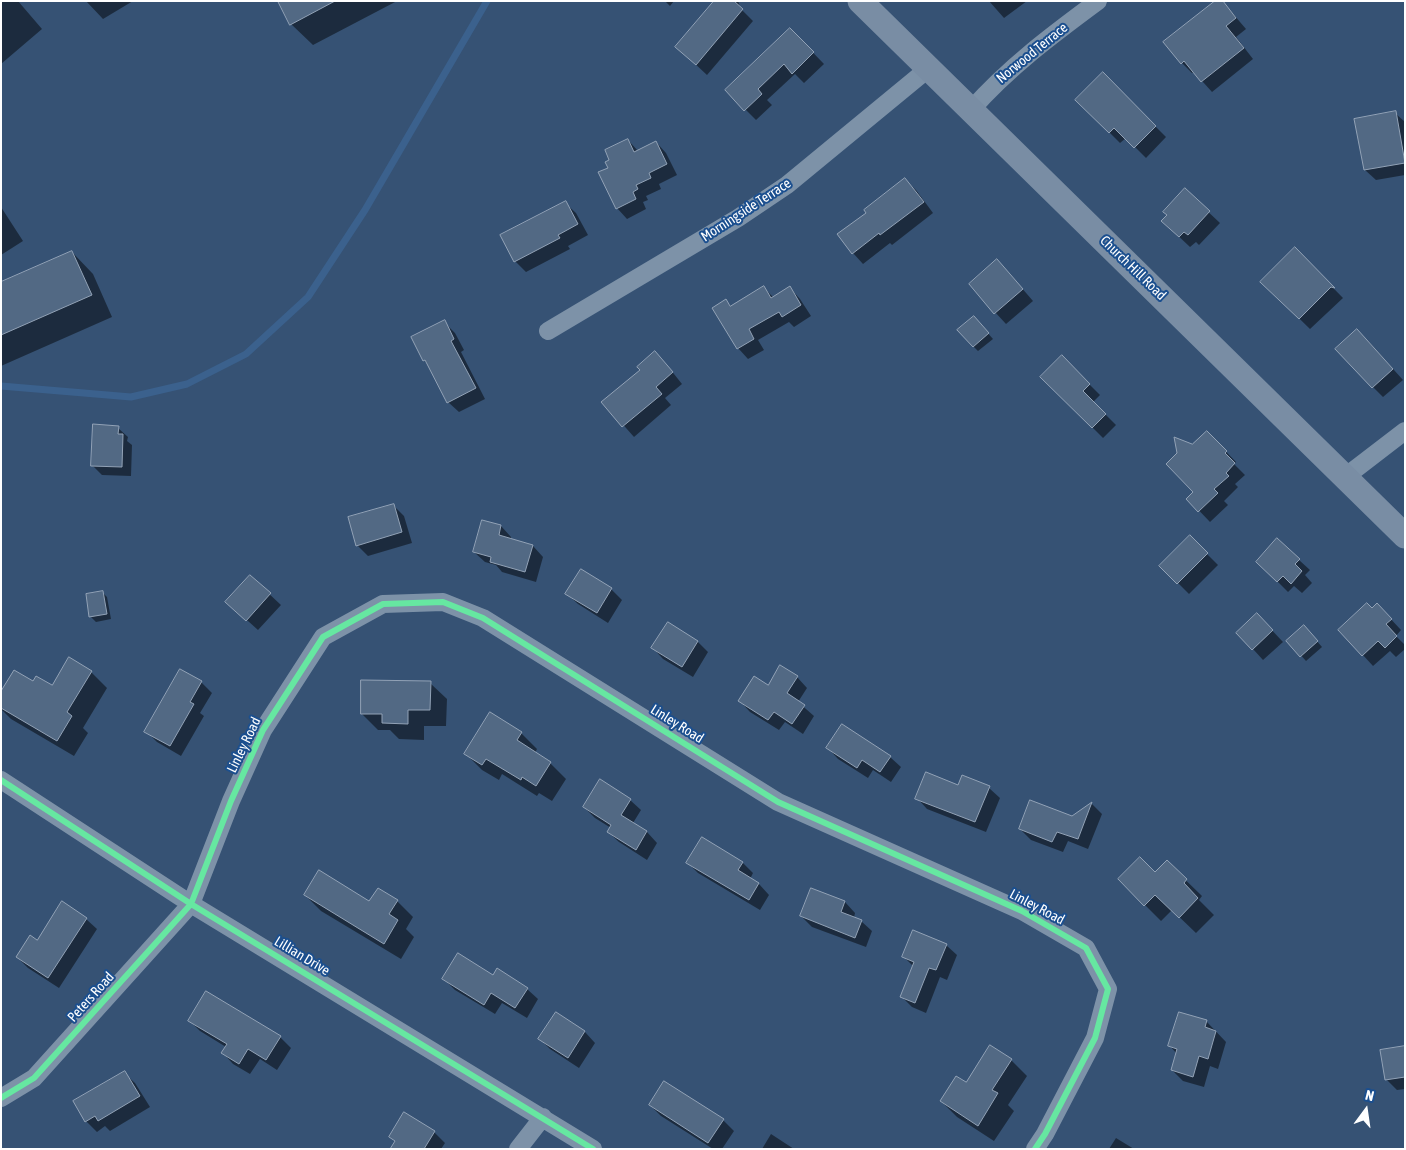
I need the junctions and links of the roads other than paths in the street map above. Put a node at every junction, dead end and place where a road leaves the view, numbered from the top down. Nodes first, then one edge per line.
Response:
1 (860, 1) edge
2 (1098, 1) edge
3 (929, 68) junction
4 (971, 110) junction
5 (548, 331) dead end
6 (1405, 432) edge
7 (1345, 476) junction
8 (1405, 536) edge
9 (1, 780) edge
10 (191, 904) junction
11 (1, 1098) edge
12 (543, 1117) junction
13 (518, 1149) edge
14 (593, 1149) edge
15 (1035, 1149) edge

1 - 3 main road, Church Hill Road
2 - 4 street, Norwood Terrace
3 - 4 main road, Church Hill Road
3 - 5 street, Morningside Terrace
4 - 7 main road, Church Hill Road
6 - 7 street
7 - 8 main road, Church Hill Road
9 - 10 street, Lillian Drive
10 - 11 street, Peters Road
10 - 12 street, Lillian Drive
10 - 15 street, Linley Road
12 - 13 street
12 - 14 street, Lillian Drive

